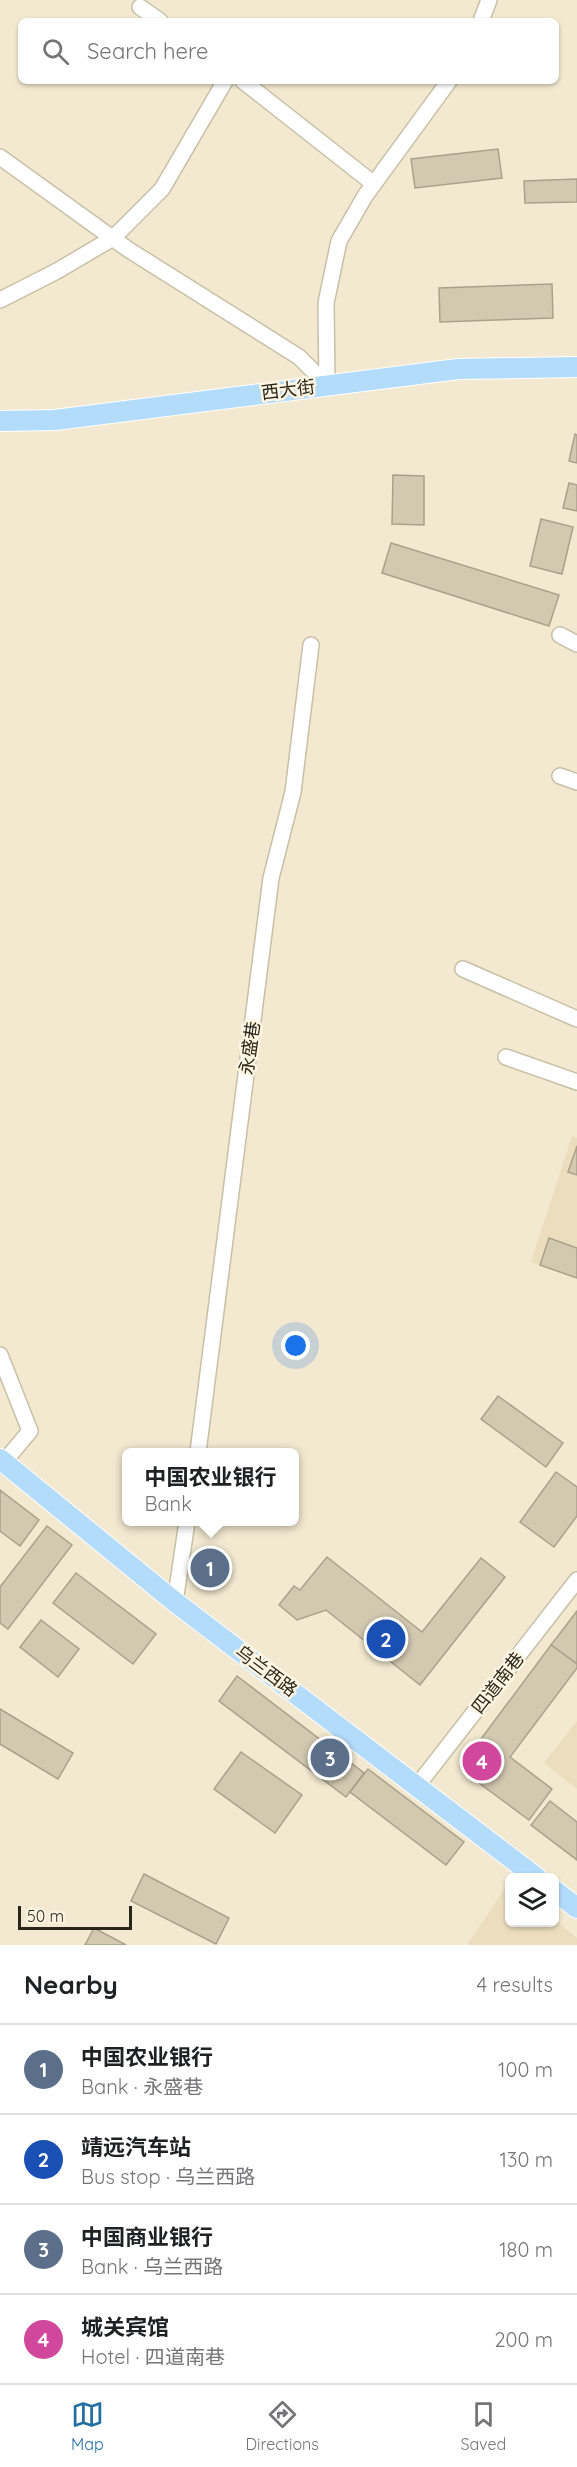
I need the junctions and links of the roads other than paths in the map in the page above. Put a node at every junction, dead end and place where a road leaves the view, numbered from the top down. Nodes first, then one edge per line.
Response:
1 (489, 0) edge
2 (140, 7) dead end
3 (156, 18) edge
4 (482, 18) edge
5 (223, 84) edge
6 (247, 84) edge
7 (447, 84) edge
8 (0, 158) edge
9 (374, 184) junction
10 (113, 238) junction
11 (0, 300) edge
12 (577, 367) edge
13 (327, 386) junction
14 (0, 421) edge
15 (560, 635) dead end
16 (577, 644) edge
17 (311, 645) dead end
18 (560, 776) dead end
19 (577, 782) edge
20 (463, 969) dead end
21 (577, 1019) edge
22 (506, 1057) dead end
23 (577, 1082) edge
24 (0, 1355) edge
25 (199, 1448) edge
26 (2, 1460) edge
27 (186, 1526) edge
28 (577, 1580) edge
29 (175, 1602) junction
30 (417, 1786) junction
31 (530, 1873) edge
32 (559, 1893) edge
33 (577, 1908) edge

1 - 4 street
2 - 3 street
5 - 10 street
6 - 9 street
7 - 9 street
8 - 10 street
9 - 13 street
10 - 11 street
10 - 13 street
12 - 13 main road, 西大街
13 - 14 main road, 西大街
15 - 16 street
17 - 25 street, 永盛巷
18 - 19 street
20 - 21 street
22 - 23 street
24 - 26 street
26 - 29 main road, 乌兰西路
27 - 29 street
28 - 30 street, 四道南巷
29 - 30 main road, 乌兰西路
30 - 31 main road, 乌兰西路
32 - 33 main road

